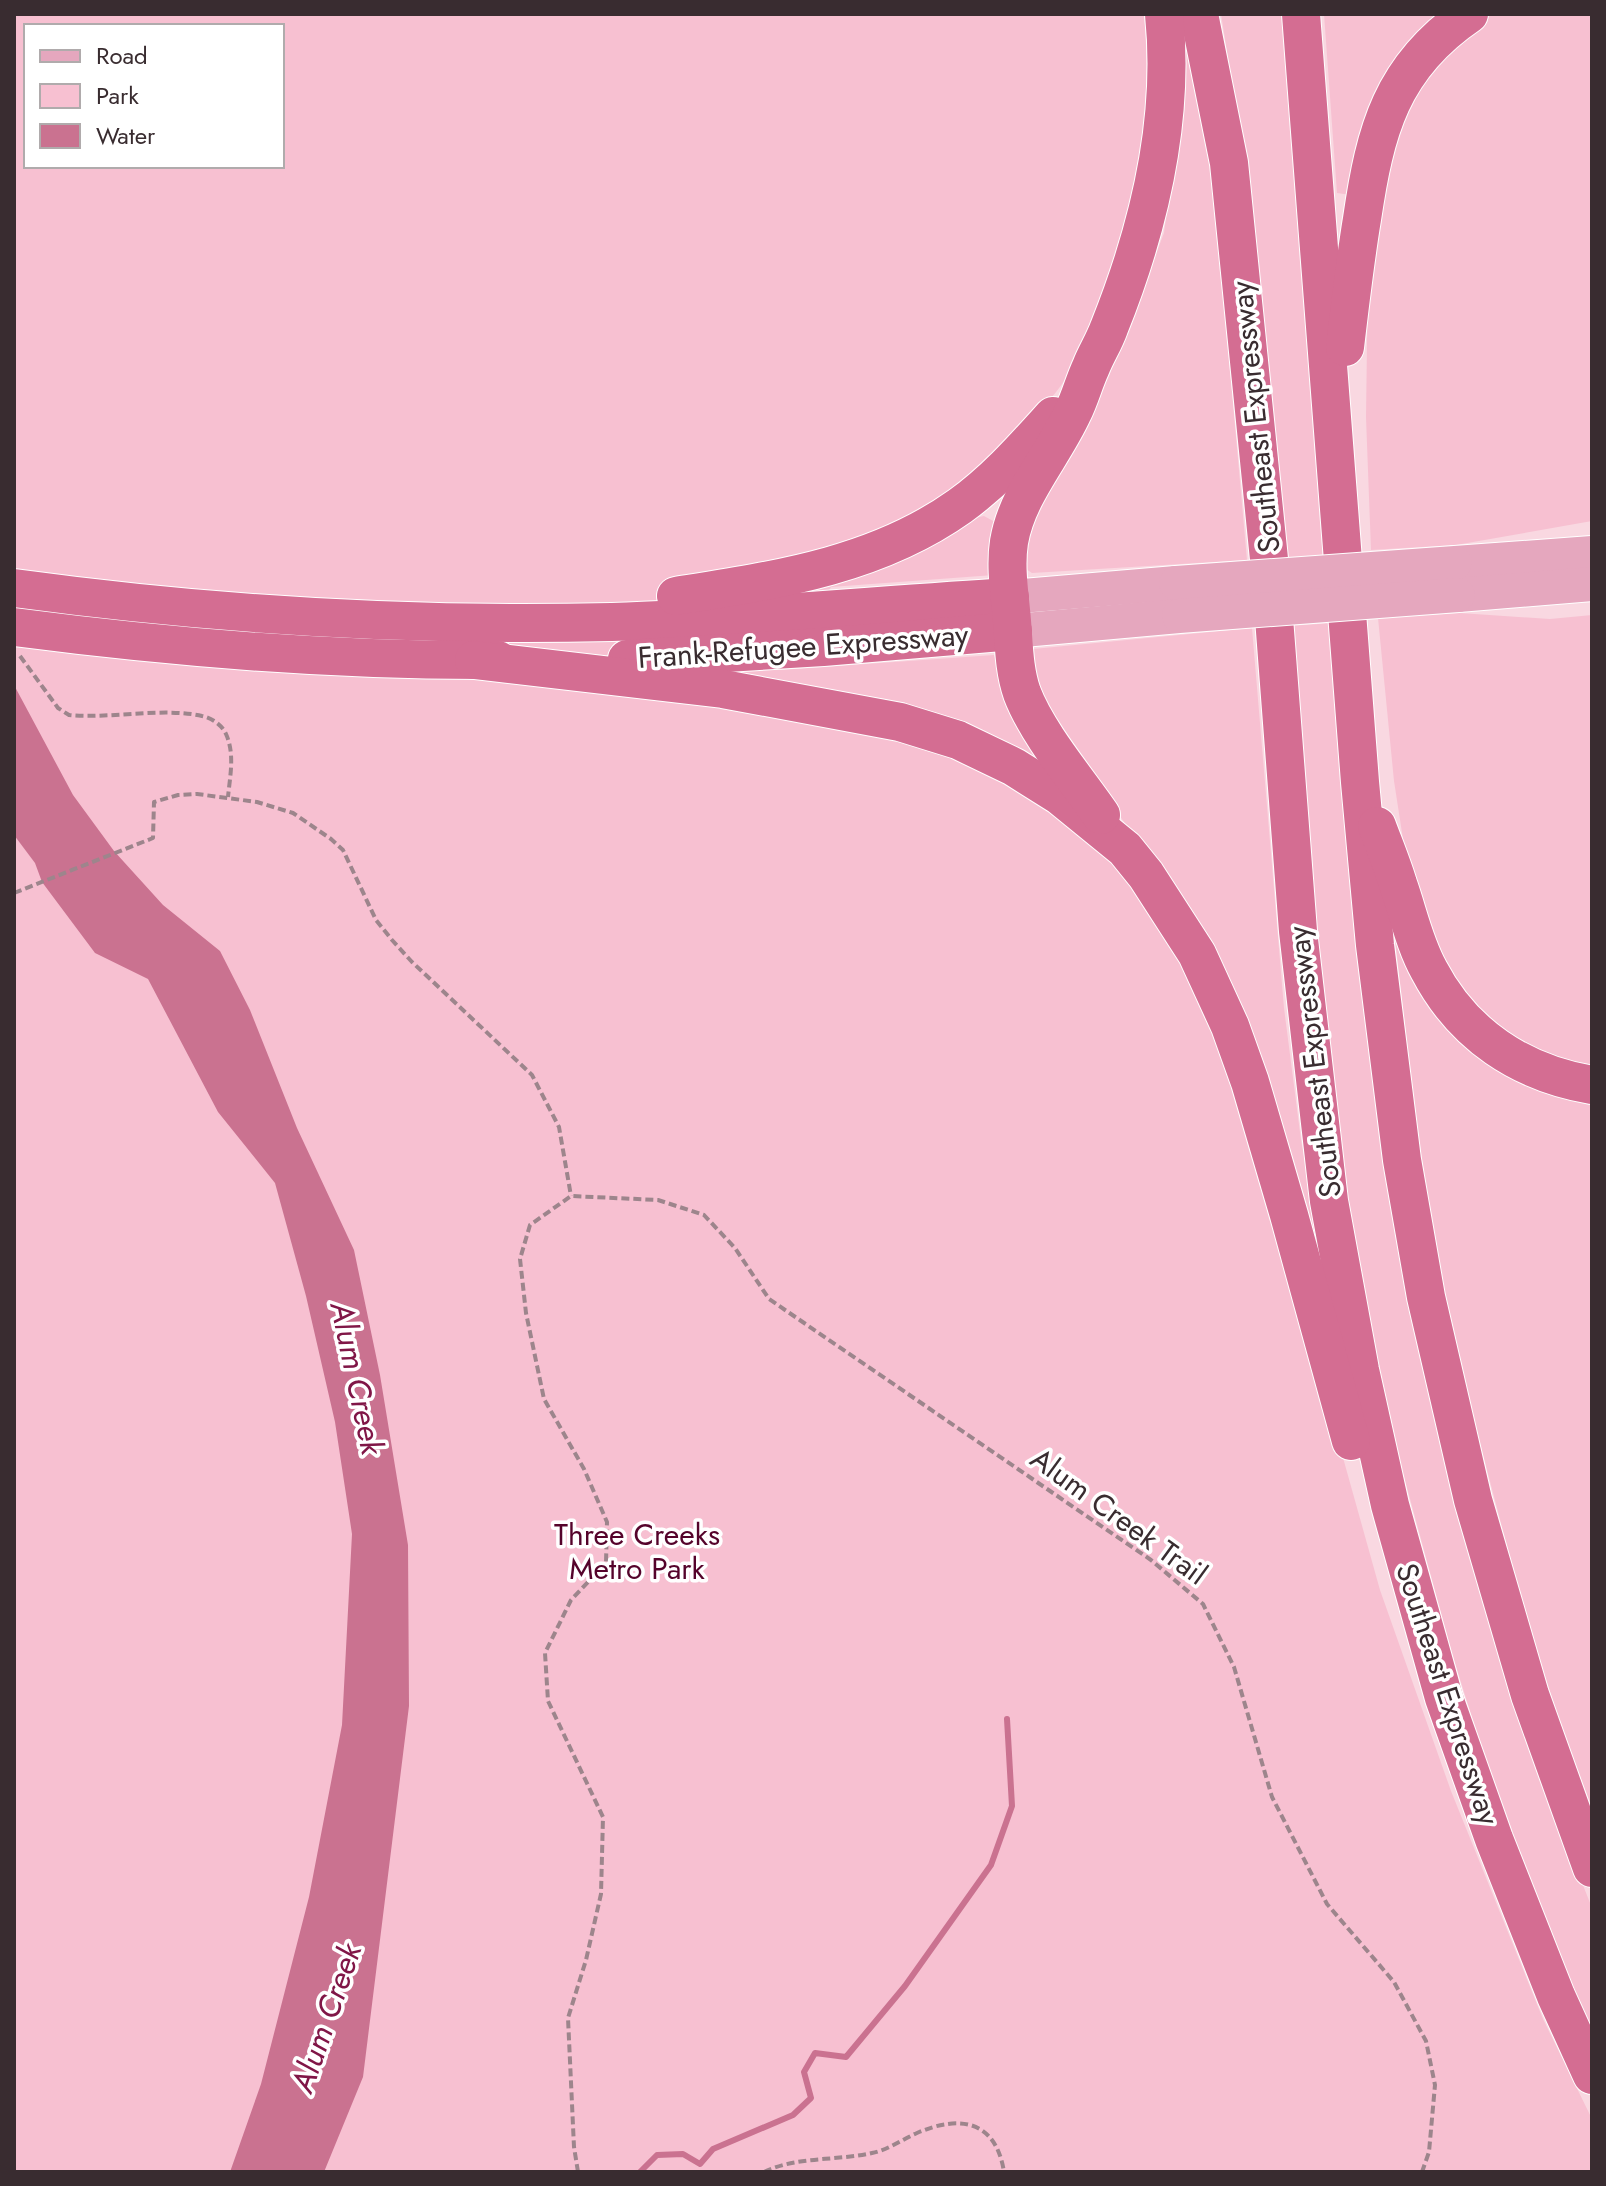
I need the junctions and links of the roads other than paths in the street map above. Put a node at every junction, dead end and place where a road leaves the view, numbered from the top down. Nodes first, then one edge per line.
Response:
1 (1164, 14) edge
2 (1199, 14) edge
3 (1301, 14) edge
4 (1469, 14) edge
5 (1091, 366) junction
6 (1334, 433) junction
7 (1592, 553) edge
8 (1457, 579) junction
9 (1592, 584) edge
10 (14, 588) edge
11 (1012, 614) junction
12 (516, 622) junction
13 (14, 627) edge
14 (474, 660) junction
15 (1360, 782) junction
16 (1125, 849) junction
17 (1592, 1085) edge
18 (1426, 1641) junction
19 (1592, 1868) edge
20 (1592, 2075) edge

1 - 5 highway
2 - 18 highway, Southeast Expressway
3 - 6 highway
4 - 6 highway
5 - 11 highway
5 - 12 highway
6 - 15 highway
7 - 8 main road, Frank-Refugee Expressway
8 - 9 main road, Frank-Refugee Expressway
8 - 11 main road, Frank-Refugee Expressway, bridge
8 - 11 main road, Frank-Refugee Expressway, bridge
10 - 12 highway, Frank-Refugee Expressway
11 - 12 highway, Frank-Refugee Expressway
11 - 14 highway, Frank-Refugee Expressway
11 - 16 highway
13 - 14 highway, Frank-Refugee Expressway
14 - 16 highway
15 - 17 highway
15 - 19 highway
16 - 18 highway
18 - 20 highway, Southeast Expressway

